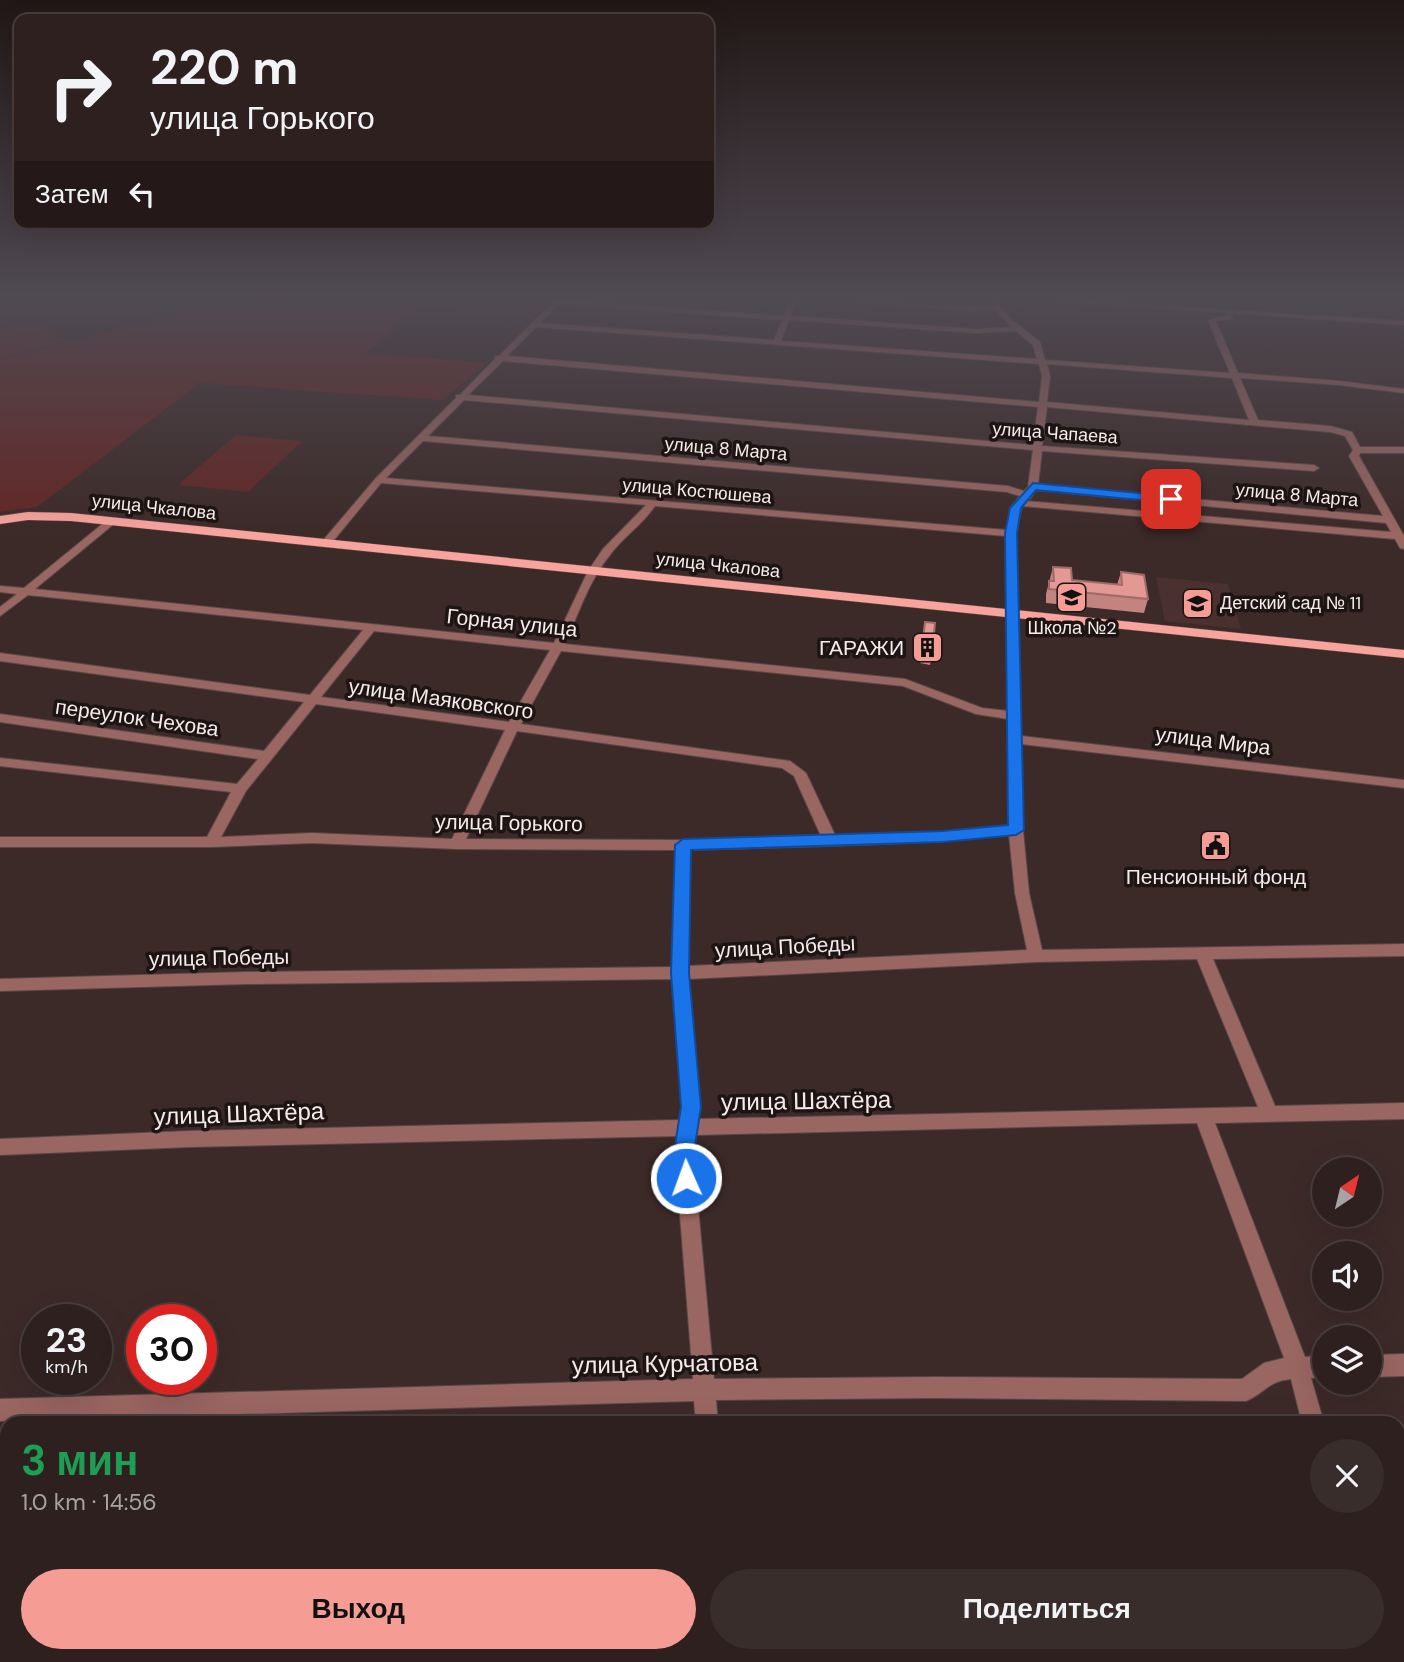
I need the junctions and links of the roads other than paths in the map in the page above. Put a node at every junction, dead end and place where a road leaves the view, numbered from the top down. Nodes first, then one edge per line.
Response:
1 (479, 377) edge
2 (722, 377) edge
3 (1046, 377) edge
4 (1218, 377) edge
5 (1236, 378) junction
6 (1404, 391) edge
7 (458, 397) junction
8 (1042, 403) junction
9 (1254, 421) junction
10 (421, 438) junction
11 (1037, 448) junction
12 (1357, 450) junction
13 (1404, 450) edge
14 (1314, 468) dead end
15 (379, 480) junction
16 (1027, 495) junction
17 (652, 503) junction
18 (0, 520) edge
19 (1390, 520) junction
20 (110, 523) junction
21 (1011, 533) junction
22 (1401, 541) edge
23 (325, 544) junction
24 (593, 571) junction
25 (0, 589) edge
26 (24, 592) junction
27 (0, 613) edge
28 (1015, 614) junction
29 (371, 628) junction
30 (557, 648) junction
31 (1404, 654) edge
32 (0, 657) edge
33 (314, 701) junction
34 (1014, 716) junction
35 (0, 718) edge
36 (512, 728) junction
37 (1016, 739) junction
38 (268, 756) junction
39 (0, 762) edge
40 (1404, 784) edge
41 (240, 789) junction
42 (1016, 830) junction
43 (0, 842) edge
44 (211, 842) junction
45 (831, 842) junction
46 (457, 844) junction
47 (683, 845) junction
48 (1404, 950) edge
49 (1202, 952) junction
50 (1035, 956) junction
51 (680, 973) junction
52 (0, 985) edge
53 (1404, 1111) edge
54 (1270, 1115) junction
55 (1204, 1118) junction
56 (686, 1128) junction
57 (0, 1147) edge
58 (1404, 1365) edge
59 (1312, 1366) edge
60 (1382, 1366) edge
61 (1298, 1367) junction
62 (704, 1389) junction
63 (0, 1410) edge
64 (706, 1416) edge
65 (1311, 1416) edge

1 - 7 street
2 - 8 street
3 - 8 street
4 - 5 street
5 - 6 street
5 - 9 street
7 - 10 street
7 - 11 street, улица Чапаева
8 - 9 street
8 - 11 street
9 - 12 street
10 - 15 street
10 - 16 street, улица 8 Марта
11 - 14 street, улица Чапаева
11 - 16 street
12 - 13 street
12 - 19 street
15 - 17 street, улица Костюшева
15 - 23 street
16 - 19 street, улица 8 Марта
16 - 21 street
16 - 22 street
17 - 21 street, улица Костюшева
17 - 24 street
18 - 20 main road, улица Чкалова
19 - 22 street
20 - 23 main road, улица Чкалова
20 - 26 street
21 - 28 street
23 - 24 main road, улица Чкалова
24 - 28 main road, улица Чкалова
24 - 30 street
25 - 26 street, Горная улица
26 - 27 street
26 - 29 street, Горная улица
28 - 31 main road, улица Чкалова
28 - 34 street
29 - 30 street, Горная улица
29 - 33 street
30 - 34 street, Горная улица
30 - 36 street
32 - 33 street, улица Маяковского
33 - 36 street, улица Маяковского
33 - 38 street
34 - 37 street
35 - 38 street, переулок Чехова
36 - 45 street, улица Маяковского
36 - 46 street
37 - 40 street, улица Мира
37 - 42 street
38 - 41 street
39 - 41 street
41 - 44 street
42 - 45 street, улица Горького
42 - 50 street
43 - 44 street, улица Горького
44 - 46 street, улица Горького
45 - 47 street, улица Горького
46 - 47 street, улица Горького
47 - 51 street
48 - 49 street, улица Победы
49 - 50 street, улица Победы
49 - 54 street
50 - 51 street, улица Победы
51 - 52 street, улица Победы
51 - 56 street
53 - 54 street, улица Шахтёра
54 - 55 street, улица Шахтёра
55 - 56 street, улица Шахтёра
55 - 61 street
56 - 57 street, улица Шахтёра
56 - 62 street
58 - 60 street
59 - 61 street, улица Курчатова
61 - 62 street, улица Курчатова
61 - 65 street
62 - 63 street, улица Курчатова
62 - 64 street

